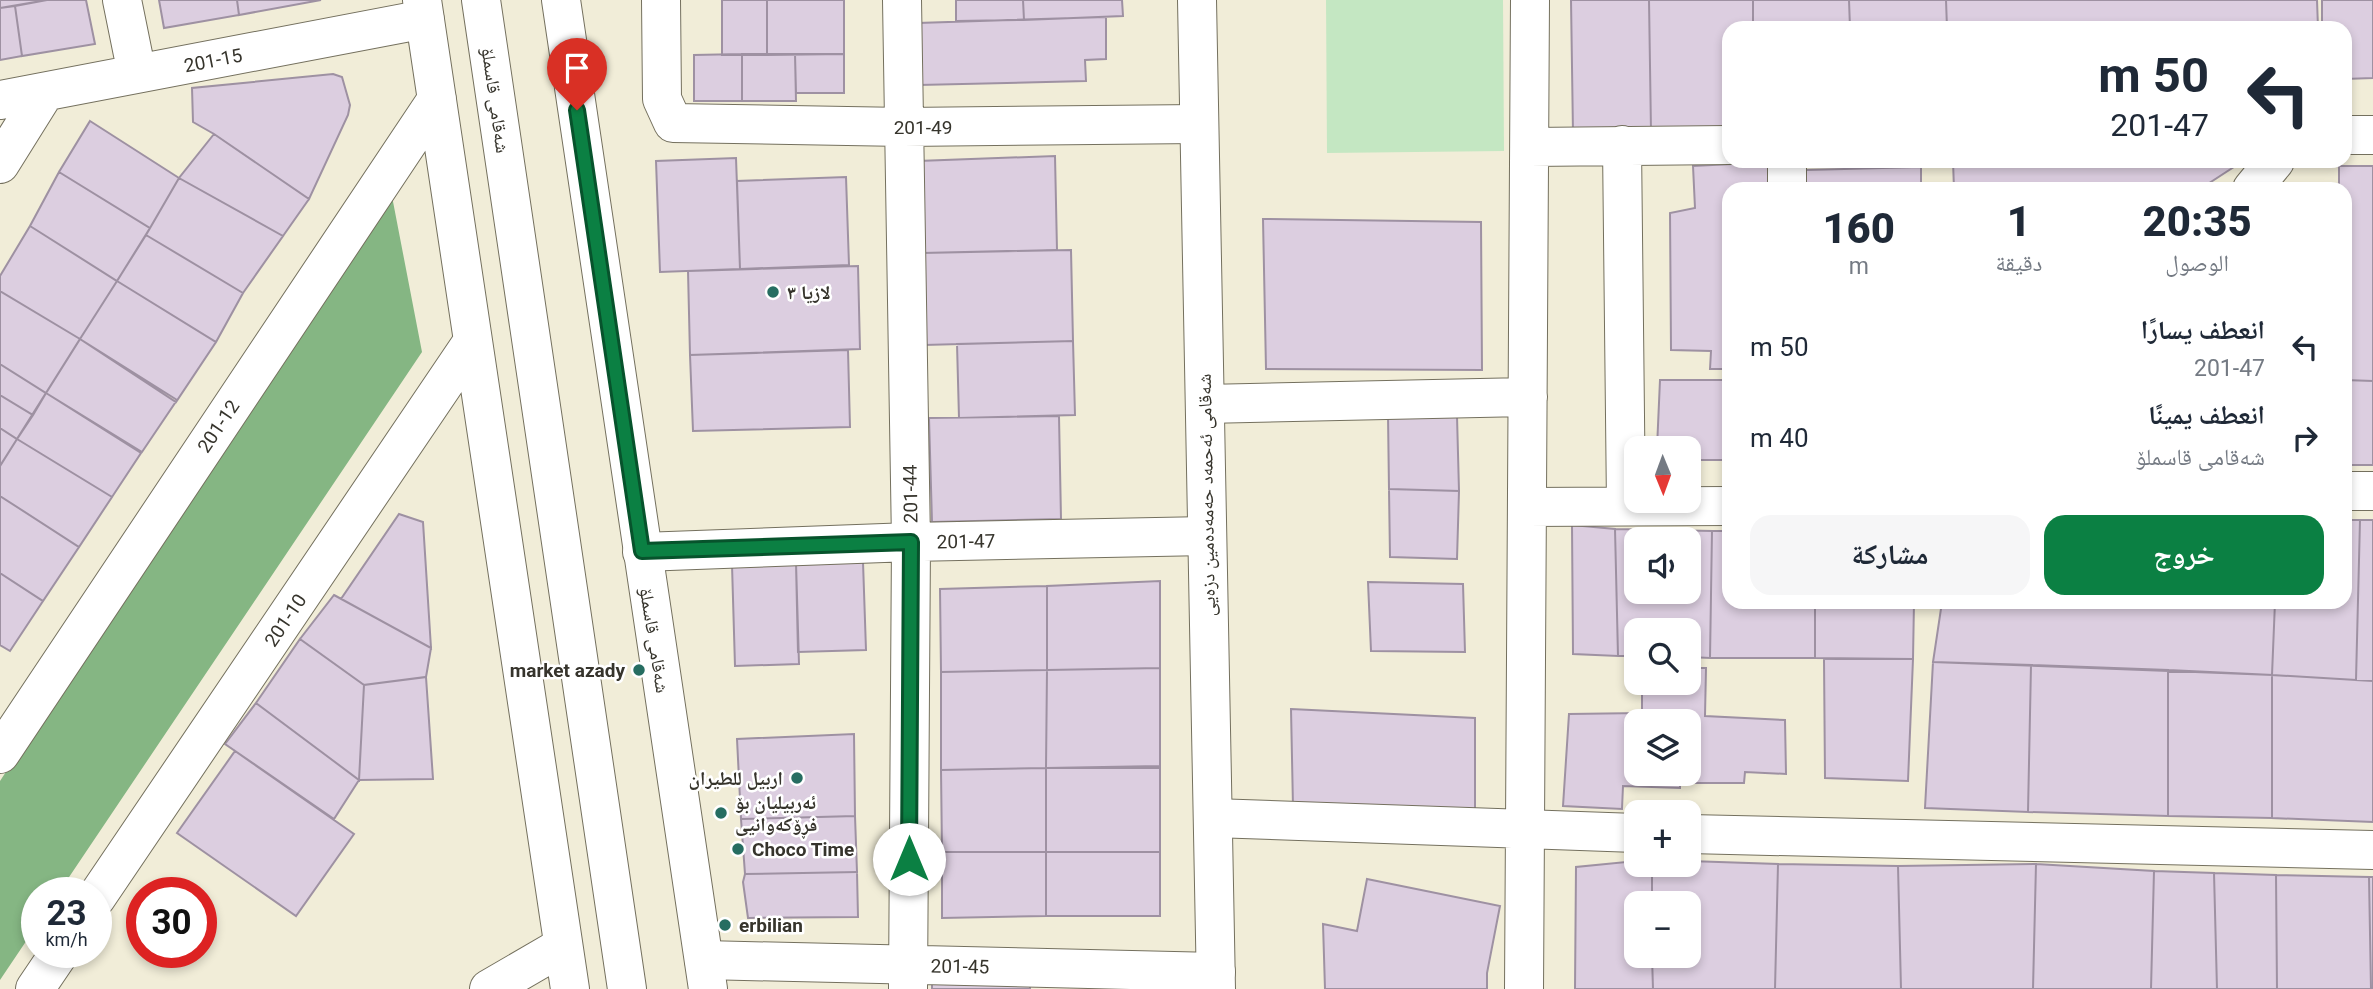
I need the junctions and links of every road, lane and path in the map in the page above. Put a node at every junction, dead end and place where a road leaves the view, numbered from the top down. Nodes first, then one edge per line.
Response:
1 (122, 0) edge
2 (481, 0) edge
3 (561, 0) edge
4 (661, 0) edge
5 (902, 0) edge
6 (1197, 0) edge
7 (1530, 0) edge
8 (424, 10) edge
9 (137, 74) junction
10 (45, 92) junction
11 (437, 99) junction
12 (0, 100) edge
13 (1199, 124) junction
14 (904, 127) junction
15 (2352, 135) edge
16 (2373, 135) edge
17 (1622, 145) junction
18 (1722, 145) edge
19 (1530, 147) junction
20 (0, 164) edge
21 (2269, 168) edge
22 (2258, 182) edge
23 (473, 341) junction
24 (1528, 397) junction
25 (1205, 404) junction
26 (1625, 436) edge
27 (2352, 491) edge
28 (2373, 491) edge
29 (1624, 506) edge
30 (1701, 506) edge
31 (1722, 506) edge
32 (1527, 507) junction
33 (1207, 536) junction
34 (911, 542) junction
35 (642, 551) junction
36 (0, 754) edge
37 (1213, 818) junction
38 (1525, 830) junction
39 (1624, 833) edge
40 (1701, 834) edge
41 (2373, 850) edge
42 (110, 877) edge
43 (564, 946) junction
44 (49, 968) edge
45 (706, 975) edge
46 (908, 977) edge
47 (1216, 981) edge
48 (35, 989) edge
49 (489, 989) edge
50 (570, 989) edge
51 (627, 989) edge
52 (1524, 989) edge

1 - 9 street
2 - 51 street, شەقامی قاسملۆ
3 - 35 street, شەقامی قاسملۆ
4 - 14 street, 201-49
5 - 14 street, 201-44
6 - 13 street, شەقامی ئەحمەد حەمەدەمین دزەیی
7 - 19 street
8 - 9 street, 201-15
8 - 11 street
9 - 10 street, 201-15
10 - 12 street, 201-15
10 - 20 street
11 - 23 street
11 - 36 street, 201-12
13 - 14 street, 201-49
13 - 25 street, شەقامی ئەحمەد حەمەدەمین دزەیی
14 - 34 street, 201-44
15 - 16 street
17 - 18 street
17 - 19 street
17 - 26 street
19 - 24 street
21 - 22 street
23 - 42 street, 201-10
23 - 43 street
24 - 25 street
24 - 32 street
25 - 33 street, شەقامی ئەحمەد حەمەدەمین دزەیی
27 - 28 street
29 - 32 street
30 - 31 street
32 - 38 street
33 - 34 street, 201-47
33 - 37 street, شەقامی ئەحمەد حەمەدەمین دزەیی
34 - 35 street, 201-47
34 - 46 street, 201-44
35 - 45 street, شەقامی قاسملۆ
37 - 38 street
37 - 47 street, شەقامی ئەحمەد حەمەدەمین دزەیی
38 - 39 street
38 - 52 street
40 - 41 street
43 - 49 street
43 - 50 street
44 - 48 street
45 - 46 street, 201-45
46 - 47 street, 201-45

